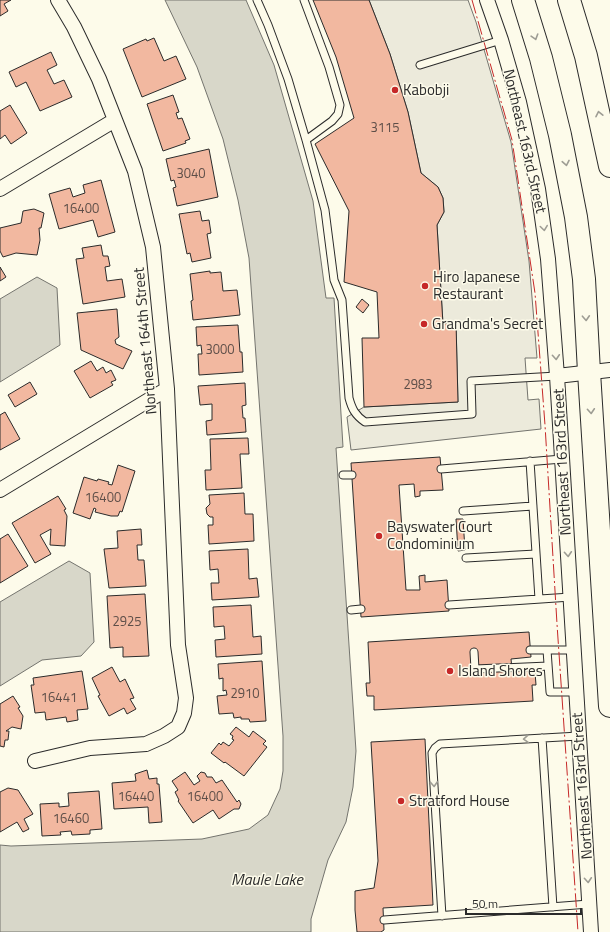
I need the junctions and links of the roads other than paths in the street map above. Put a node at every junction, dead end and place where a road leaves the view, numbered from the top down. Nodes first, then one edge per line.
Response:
1 (58, 0) edge
2 (257, 0) edge
3 (304, 0) edge
4 (487, 0) edge
5 (523, 0) edge
6 (569, 0) edge
7 (501, 40) junction
8 (420, 65) dead end
9 (115, 120) junction
10 (306, 140) junction
11 (610, 166) edge
12 (0, 189) edge
13 (610, 370) edge
14 (589, 372) junction
15 (557, 376) junction
16 (167, 389) junction
17 (562, 459) junction
18 (530, 461) junction
19 (441, 470) dead end
20 (352, 474) dead end
21 (343, 475) dead end
22 (0, 490) edge
23 (533, 506) junction
24 (463, 511) dead end
25 (536, 554) junction
26 (466, 558) dead end
27 (571, 597) junction
28 (539, 600) junction
29 (449, 605) dead end
30 (361, 609) dead end
31 (351, 610) dead end
32 (530, 650) dead end
33 (547, 650) junction
34 (574, 650) junction
35 (474, 652) dead end
36 (548, 666) junction
37 (576, 692) junction
38 (610, 706) edge
39 (579, 736) junction
40 (542, 738) junction
41 (35, 761) dead end
42 (590, 904) junction
43 (553, 907) junction
44 (442, 916) junction
45 (384, 920) dead end
46 (591, 932) edge

1 - 9 street, Northeast 164th Street
2 - 10 lane
3 - 10 lane
4 - 7 street, Northeast 163rd Street
5 -> 14 main road
11 -> 6 main road
7 - 8 lane
7 -> 15 street, Northeast 163rd Street
9 - 12 street
9 - 16 street, Northeast 164th Street
10 - 15 lane
13 - 14 street
14 - 15 street
14 -> 38 main road
15 - 17 street, Northeast 163rd Street
16 - 22 street
16 - 41 street, Northeast 164th Street
17 - 18 lane
17 -> 27 street, Northeast 163rd Street
18 - 19 lane
18 - 23 lane
20 - 21 lane
23 - 24 lane
23 - 25 lane
25 - 26 lane
25 - 28 lane
27 - 28 lane
27 - 34 street, Northeast 163rd Street
28 - 29 lane
30 - 31 lane
32 - 33 lane
33 - 34 lane
33 - 36 lane
34 - 37 street, Northeast 163rd Street
35 - 36 lane
36 - 37 lane
37 - 39 street, Northeast 163rd Street
39 - 40 lane
39 -> 42 street, Northeast 163rd Street
40 - 43 lane
40 -> 44 lane
42 - 43 lane
42 - 46 street, Northeast 163rd Street
43 - 44 lane
44 - 45 lane

